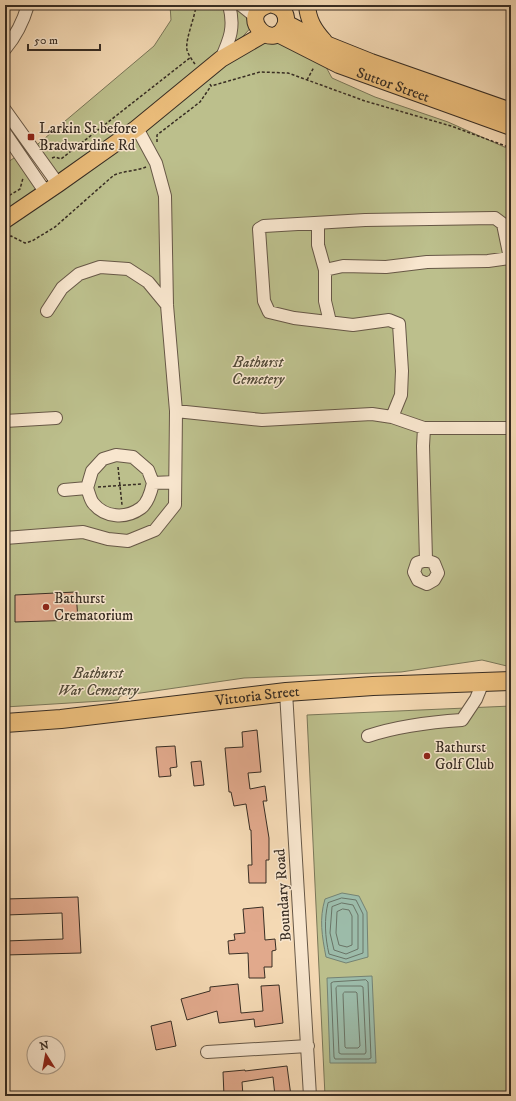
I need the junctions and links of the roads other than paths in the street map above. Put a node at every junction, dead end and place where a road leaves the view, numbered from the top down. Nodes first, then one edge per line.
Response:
1 (28, 5) edge
2 (229, 5) edge
3 (240, 5) edge
4 (300, 5) edge
5 (307, 5) edge
6 (270, 17) edge
7 (326, 44) junction
8 (5, 49) edge
9 (221, 59) junction
10 (5, 110) edge
11 (511, 112) edge
12 (511, 127) edge
13 (137, 128) junction
14 (5, 133) edge
15 (52, 189) junction
16 (5, 220) edge
17 (318, 224) junction
18 (324, 270) junction
19 (167, 305) junction
20 (47, 311) dead end
21 (330, 322) junction
22 (176, 411) junction
23 (392, 417) junction
24 (56, 418) dead end
25 (5, 421) edge
26 (424, 428) junction
27 (511, 428) edge
28 (175, 482) junction
29 (153, 483) junction
30 (86, 488) junction
31 (64, 490) dead end
32 (5, 538) edge
33 (426, 560) dead end
34 (511, 681) edge
35 (483, 682) junction
36 (286, 692) junction
37 (5, 723) edge
38 (368, 736) dead end
39 (308, 1046) junction
40 (207, 1052) dead end
41 (310, 1096) edge

1 - 8 street
2 - 9 street
3 - 6 street, Suttor Street
4 - 6 main road
5 - 7 main road
6 - 7 main road, Suttor Street
6 - 9 main road
6 - 12 main road, Suttor Street
7 - 11 main road, Suttor Street
9 - 13 main road
10 - 15 street
13 - 15 main road
13 - 19 street
14 - 15 street
15 - 16 main road
17 - 18 street
17 - 18 street
17 - 21 street
18 - 21 street
19 - 20 street
19 - 22 street
21 - 23 street
22 - 23 street
22 - 28 street
23 - 26 street
24 - 25 street
26 - 27 street
26 - 33 street
28 - 29 street
28 - 32 street
29 - 30 street
29 - 30 street
30 - 31 street
34 - 35 highway, Vittoria Street
35 - 36 highway, Vittoria Street
35 - 38 street
36 - 37 highway, Vittoria Street
36 - 39 street, Boundary Road
39 - 40 street
39 - 41 street, Boundary Road

